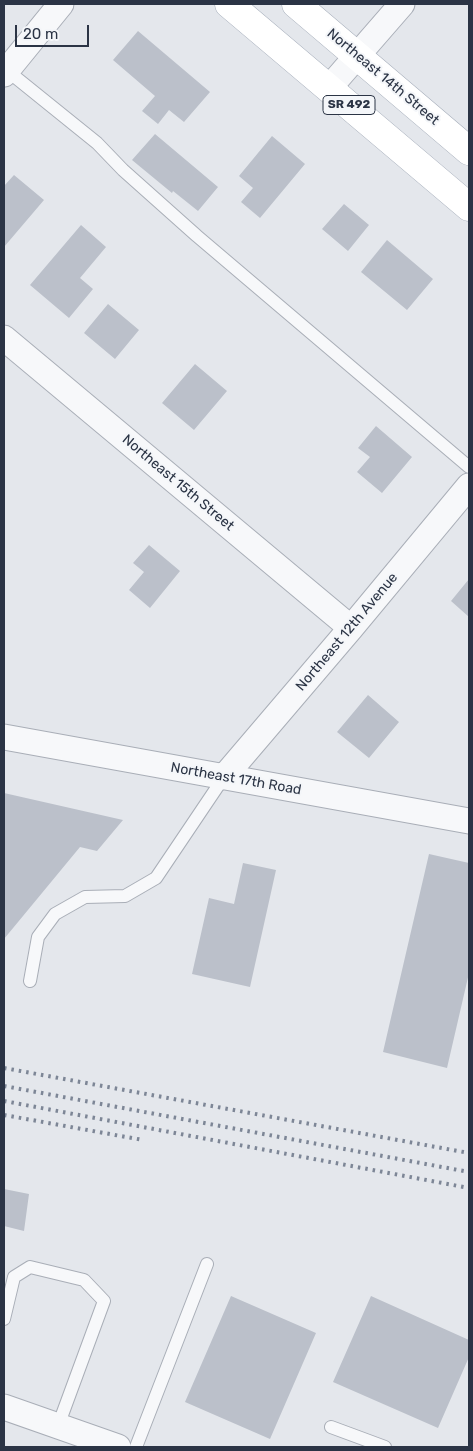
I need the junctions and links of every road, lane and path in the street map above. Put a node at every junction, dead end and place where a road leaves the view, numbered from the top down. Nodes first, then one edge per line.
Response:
1 (61, 4) edge
2 (230, 4) edge
3 (296, 4) edge
4 (402, 4) edge
5 (357, 55) junction
6 (5, 71) edge
7 (329, 88) junction
8 (469, 151) edge
9 (469, 207) edge
10 (4, 338) edge
11 (469, 467) edge
12 (469, 486) edge
13 (351, 628) junction
14 (4, 737) edge
15 (224, 777) junction
16 (469, 821) edge
17 (30, 981) dead end
18 (207, 1264) dead end
19 (4, 1319) edge
20 (4, 1408) edge
21 (58, 1426) junction
22 (331, 1427) dead end
23 (118, 1447) edge
24 (136, 1447) edge
25 (385, 1447) edge

1 - 6 street
2 - 7 main road, SR 492
3 - 5 main road, Northeast 14th Street / SR 492
4 - 5 street
5 - 7 street
5 - 8 main road, Northeast 14th Street / SR 492
6 - 11 lane
7 - 9 main road, SR 492
10 - 13 street, Northeast 15th Street
12 - 13 street, Northeast 12th Avenue
13 - 15 street, Northeast 12th Avenue
14 - 15 street, Northeast 17th Road
15 - 16 street, Northeast 17th Road
15 - 17 lane
18 - 24 lane
19 - 21 lane
20 - 21 street
21 - 23 street
22 - 25 lane

